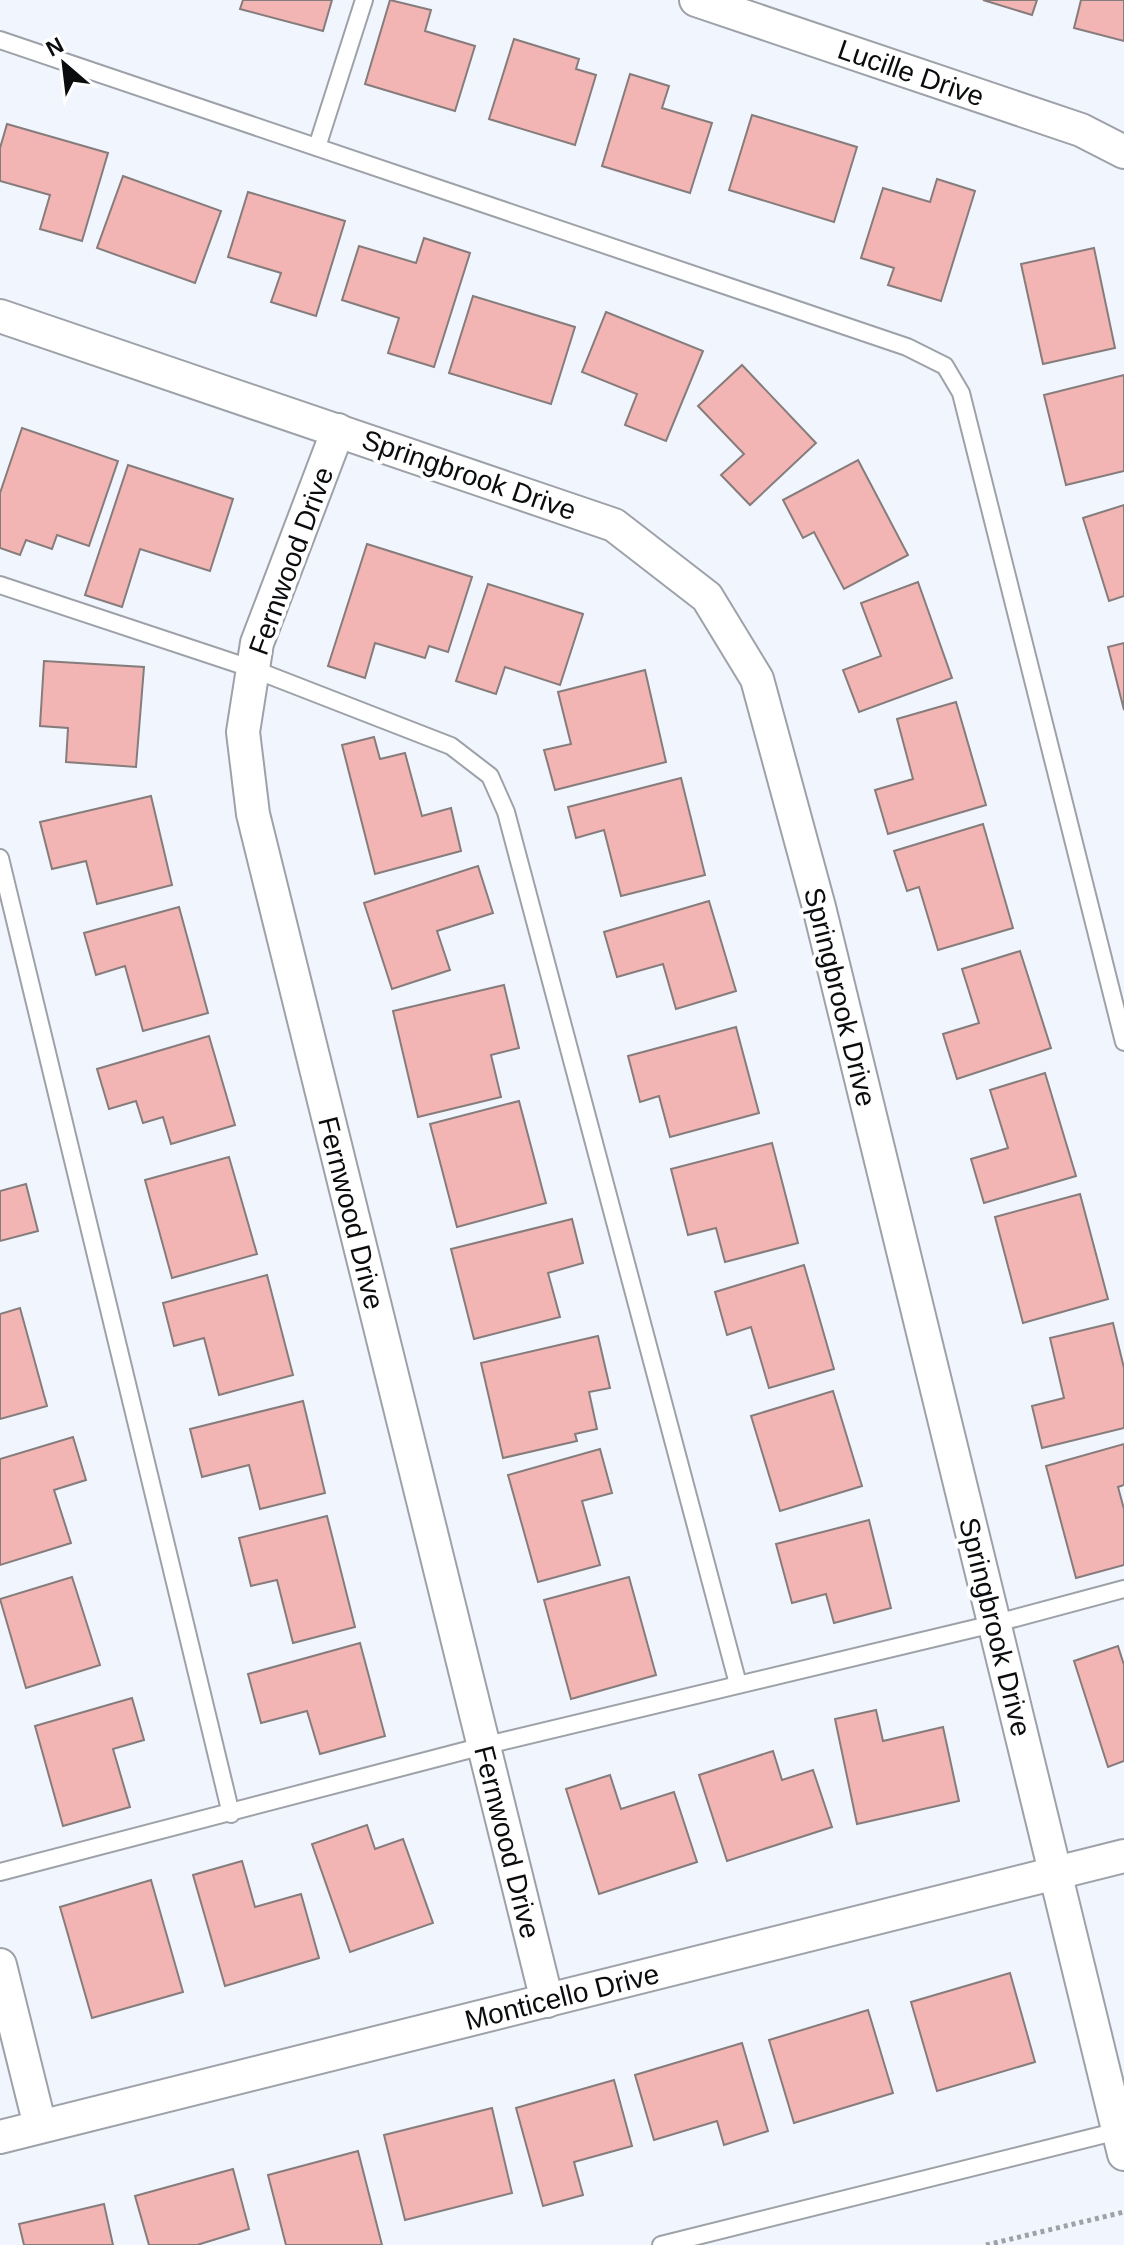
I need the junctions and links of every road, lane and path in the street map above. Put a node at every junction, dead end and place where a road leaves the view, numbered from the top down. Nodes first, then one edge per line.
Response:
1 (364, 0) edge
2 (696, 0) edge
3 (0, 40) edge
4 (317, 147) junction
5 (1124, 152) edge
6 (0, 316) edge
7 (338, 430) junction
8 (0, 585) edge
9 (253, 669) junction
10 (0, 858) edge
11 (1124, 1042) edge
12 (1124, 1589) edge
13 (993, 1624) junction
14 (738, 1684) junction
15 (483, 1746) junction
16 (231, 1814) junction
17 (1124, 1856) edge
18 (0, 1872) edge
19 (1057, 1872) junction
20 (0, 1965) edge
21 (547, 2001) junction
22 (40, 2126) junction
23 (0, 2137) edge
24 (1122, 2138) edge
25 (1124, 2212) edge
26 (661, 2245) edge
27 (986, 2245) edge

1 - 4 lane
2 - 5 street, Lucille Drive
3 - 4 lane
4 - 11 lane
6 - 7 street, Springbrook Drive
7 - 9 street, Fernwood Drive
7 - 13 street, Springbrook Drive
8 - 9 lane
9 - 14 lane
9 - 15 street, Fernwood Drive
10 - 16 lane
12 - 13 lane
13 - 14 lane
13 - 19 street, Springbrook Drive
14 - 15 lane
15 - 16 lane
15 - 21 street, Fernwood Drive
16 - 18 lane
17 - 19 street, Monticello Drive
19 - 21 street, Monticello Drive
19 - 24 street, Springbrook Drive
20 - 22 street
21 - 22 street, Monticello Drive
22 - 23 street, Monticello Drive
24 - 26 lane
25 - 27 path

